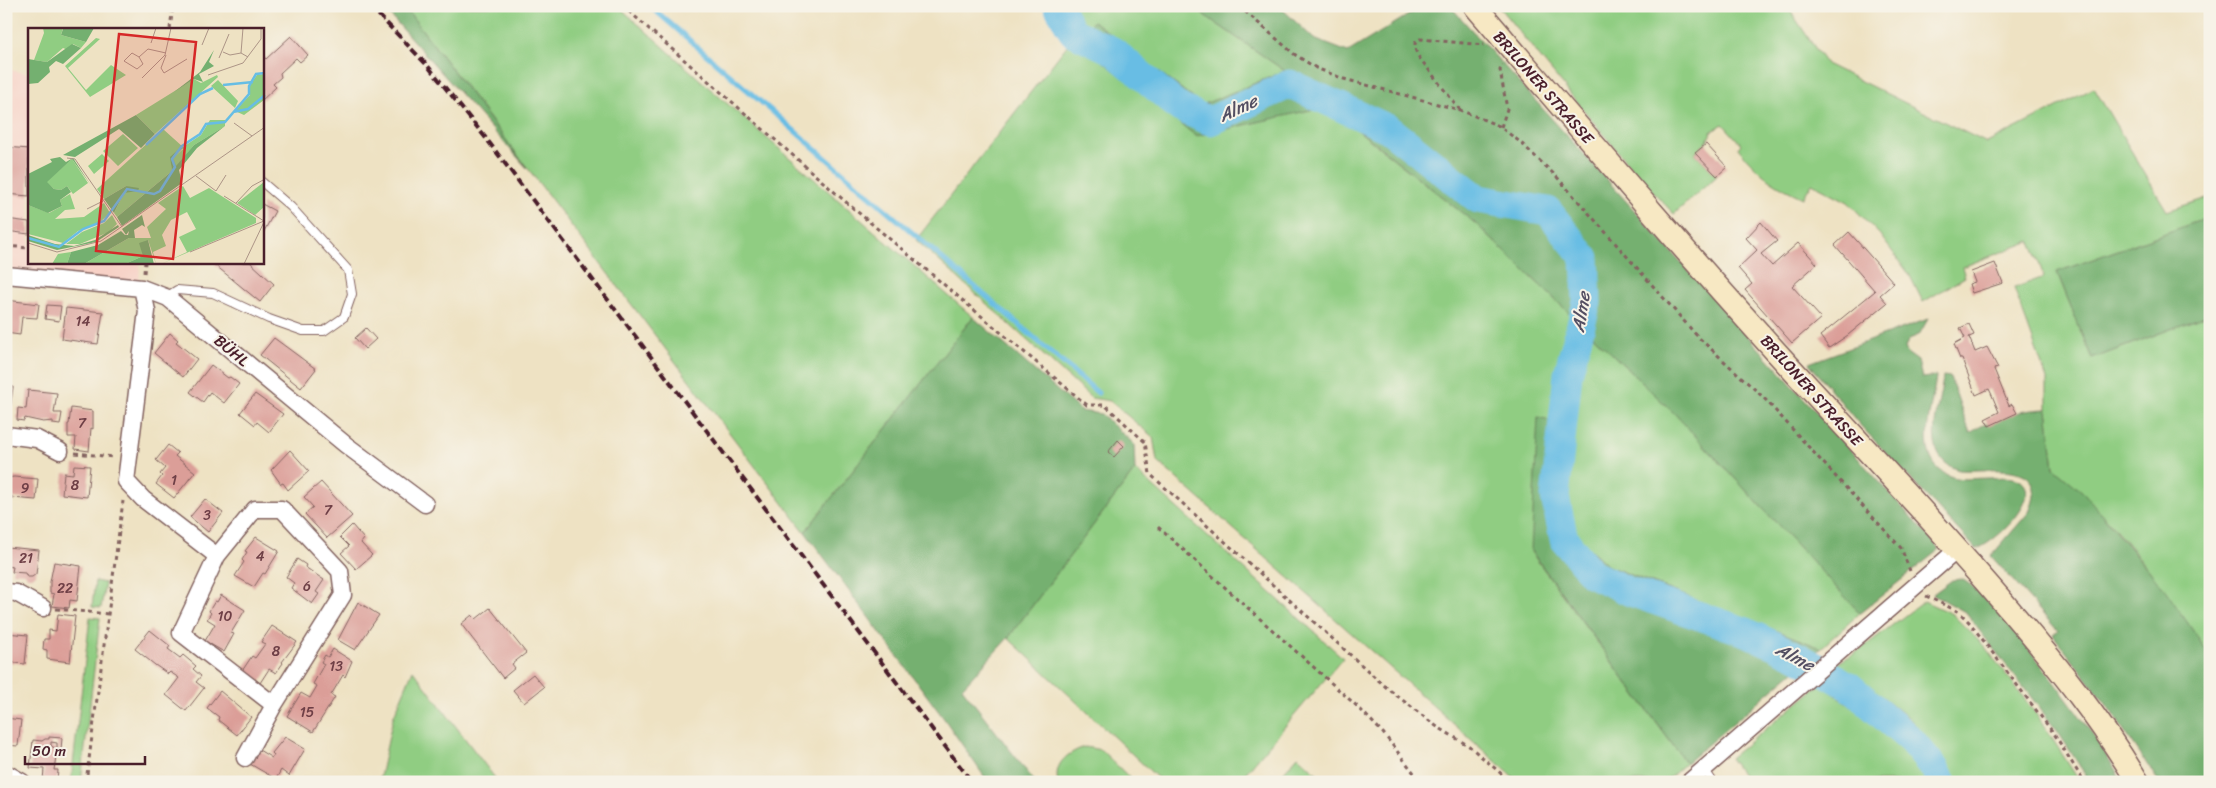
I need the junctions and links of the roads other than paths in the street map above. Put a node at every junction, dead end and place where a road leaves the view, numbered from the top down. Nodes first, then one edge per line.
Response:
1 (1475, 6) edge
2 (264, 184) edge
3 (6, 275) edge
4 (142, 288) junction
5 (166, 297) junction
6 (6, 435) edge
7 (60, 451) road end
8 (425, 504) dead end
9 (1958, 549) junction
10 (217, 556) junction
11 (6, 592) edge
12 (43, 608) road end
13 (274, 705) junction
14 (245, 758) dead end
15 (6, 773) edge
16 (1709, 775) edge
17 (22, 782) edge
18 (1689, 782) edge
19 (2138, 782) edge

1 - 9 main road, BRILONER STRASSE
2 - 5 lane
3 - 4 street, BÜHL
4 - 5 street, BÜHL
4 - 10 street
5 - 8 street, BÜHL
6 - 7 street
9 - 16 street
9 - 19 main road, BRILONER STRASSE
10 - 13 street
10 - 13 street
11 - 12 street
13 - 14 street
15 - 17 street
16 - 18 street

